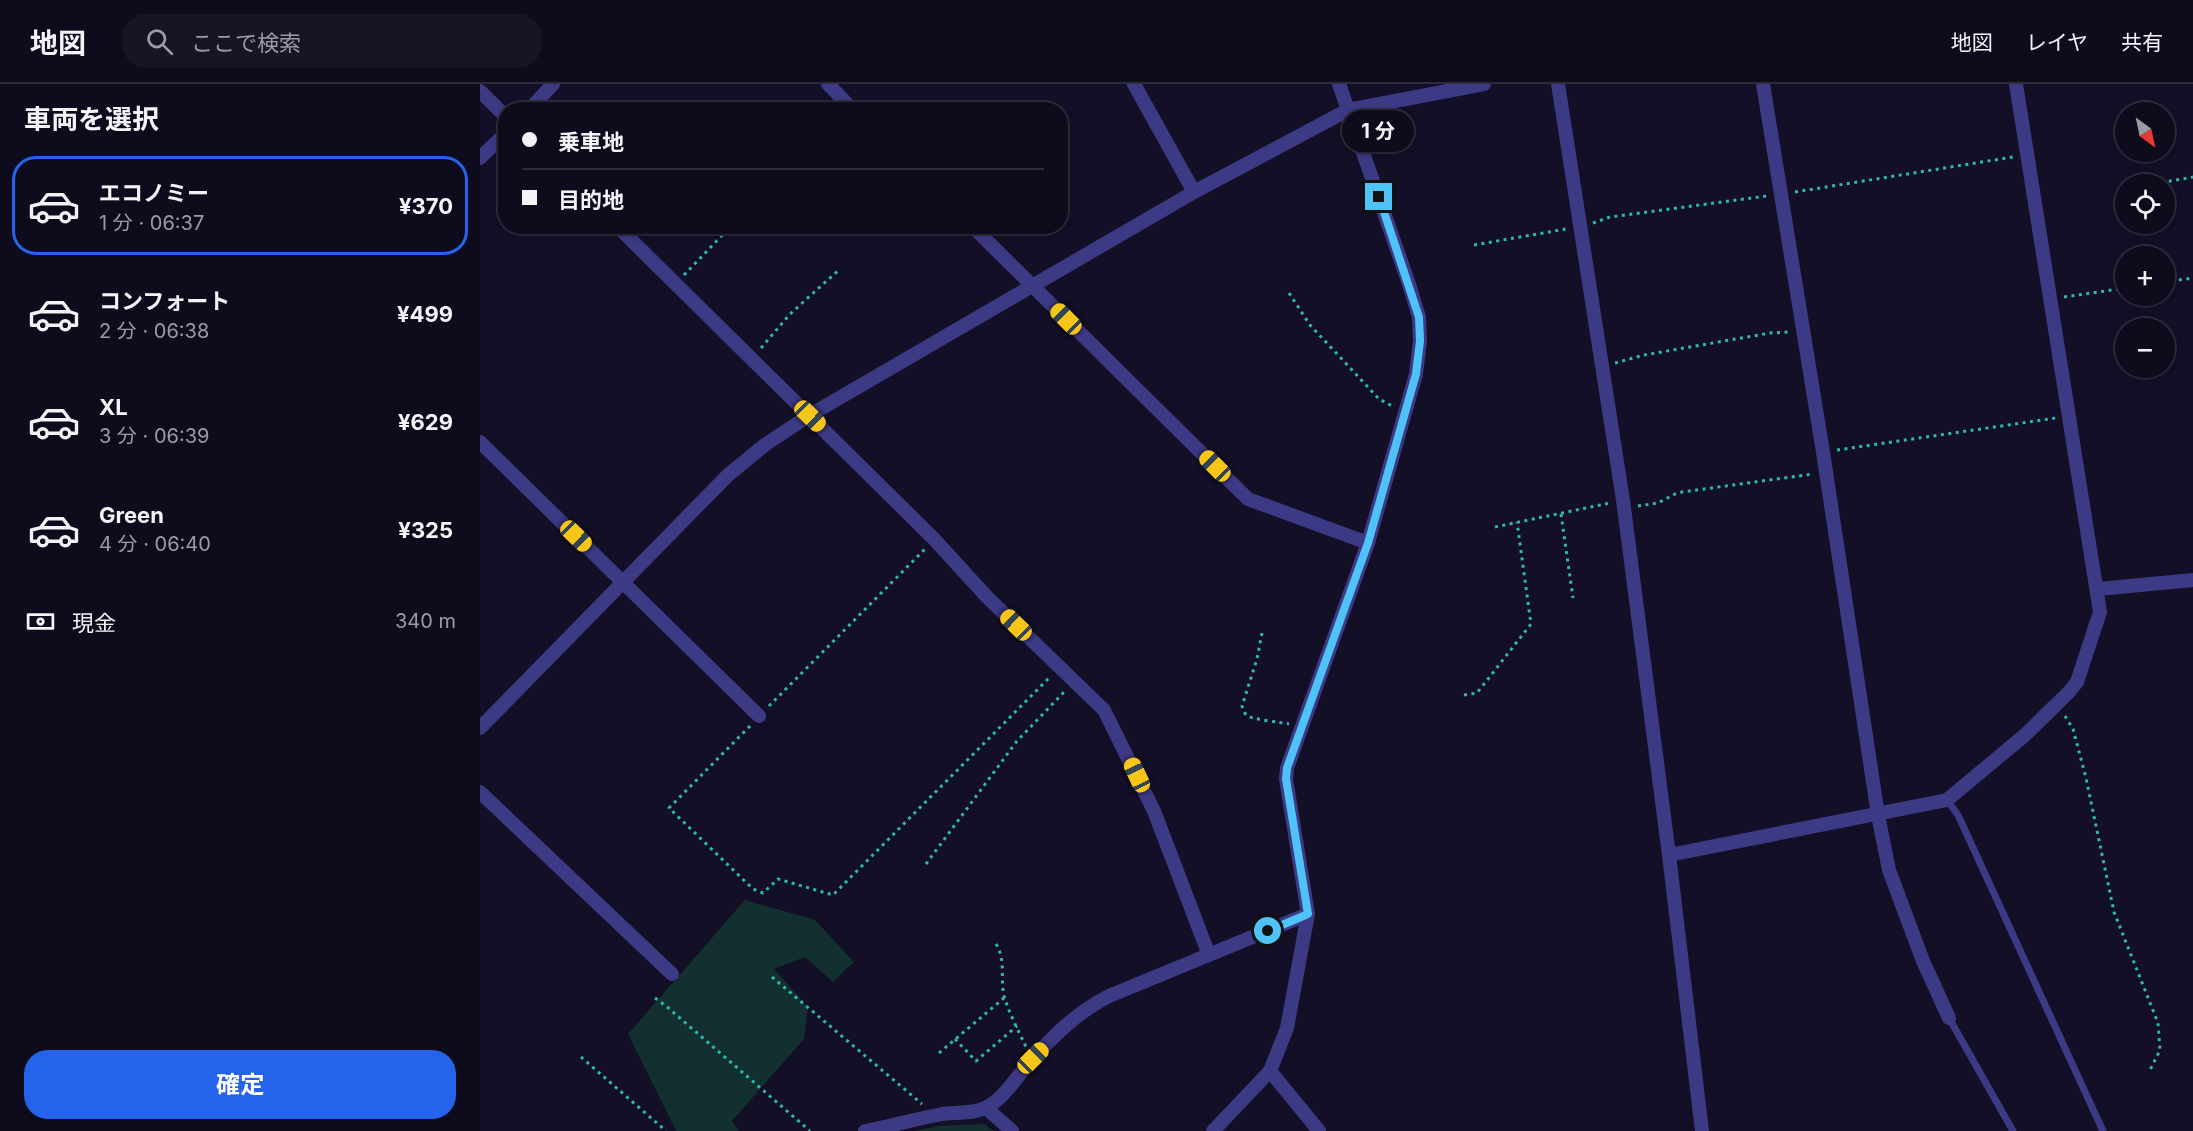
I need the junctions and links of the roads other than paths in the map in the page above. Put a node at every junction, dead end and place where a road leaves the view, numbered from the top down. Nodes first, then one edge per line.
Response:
1 (554, 84) edge
2 (828, 84) edge
3 (1134, 84) edge
4 (1340, 84) edge
5 (1484, 84) edge
6 (1558, 84) edge
7 (1763, 84) edge
8 (2016, 84) edge
9 (480, 91) edge
10 (537, 102) edge
11 (845, 102) edge
12 (498, 109) edge
13 (1348, 110) junction
14 (498, 141) edge
15 (480, 158) edge
16 (1194, 192) junction
17 (625, 234) edge
18 (980, 234) edge
19 (1033, 286) junction
20 (810, 416) junction
21 (480, 442) edge
22 (1368, 543) junction
23 (2193, 580) edge
24 (624, 582) junction
25 (2098, 589) junction
26 (759, 716) road end
27 (480, 728) edge
28 (480, 792) edge
29 (1947, 800) junction
30 (1878, 815) junction
31 (1669, 855) junction
32 (1308, 914) junction
33 (1209, 955) junction
34 (672, 974) dead end
35 (1949, 1018) joint
36 (1270, 1071) junction
37 (986, 1108) junction
38 (1218, 1129) edge
39 (865, 1131) edge
40 (1012, 1131) edge
41 (1319, 1131) edge
42 (1702, 1131) edge
43 (2013, 1131) edge
44 (2103, 1131) edge

1 - 10 street
2 - 11 street
3 - 16 street
4 - 13 street
5 - 13 street
6 - 31 street
7 - 30 street
8 - 25 street
9 - 12 street
13 - 16 street
13 - 22 street
14 - 15 street
16 - 19 street
17 - 20 street
18 - 19 street
19 - 20 street
19 - 22 street
20 - 24 street
20 - 33 street
21 - 24 street
22 - 32 street
23 - 25 street
24 - 26 street
24 - 27 street
25 - 29 street
28 - 34 street
29 - 30 street
29 - 44 lane
30 - 31 street
30 - 35 street
31 - 42 street
32 - 33 street
32 - 36 street
33 - 37 street
35 - 43 lane
36 - 38 street
36 - 41 street
37 - 39 street
37 - 40 street

